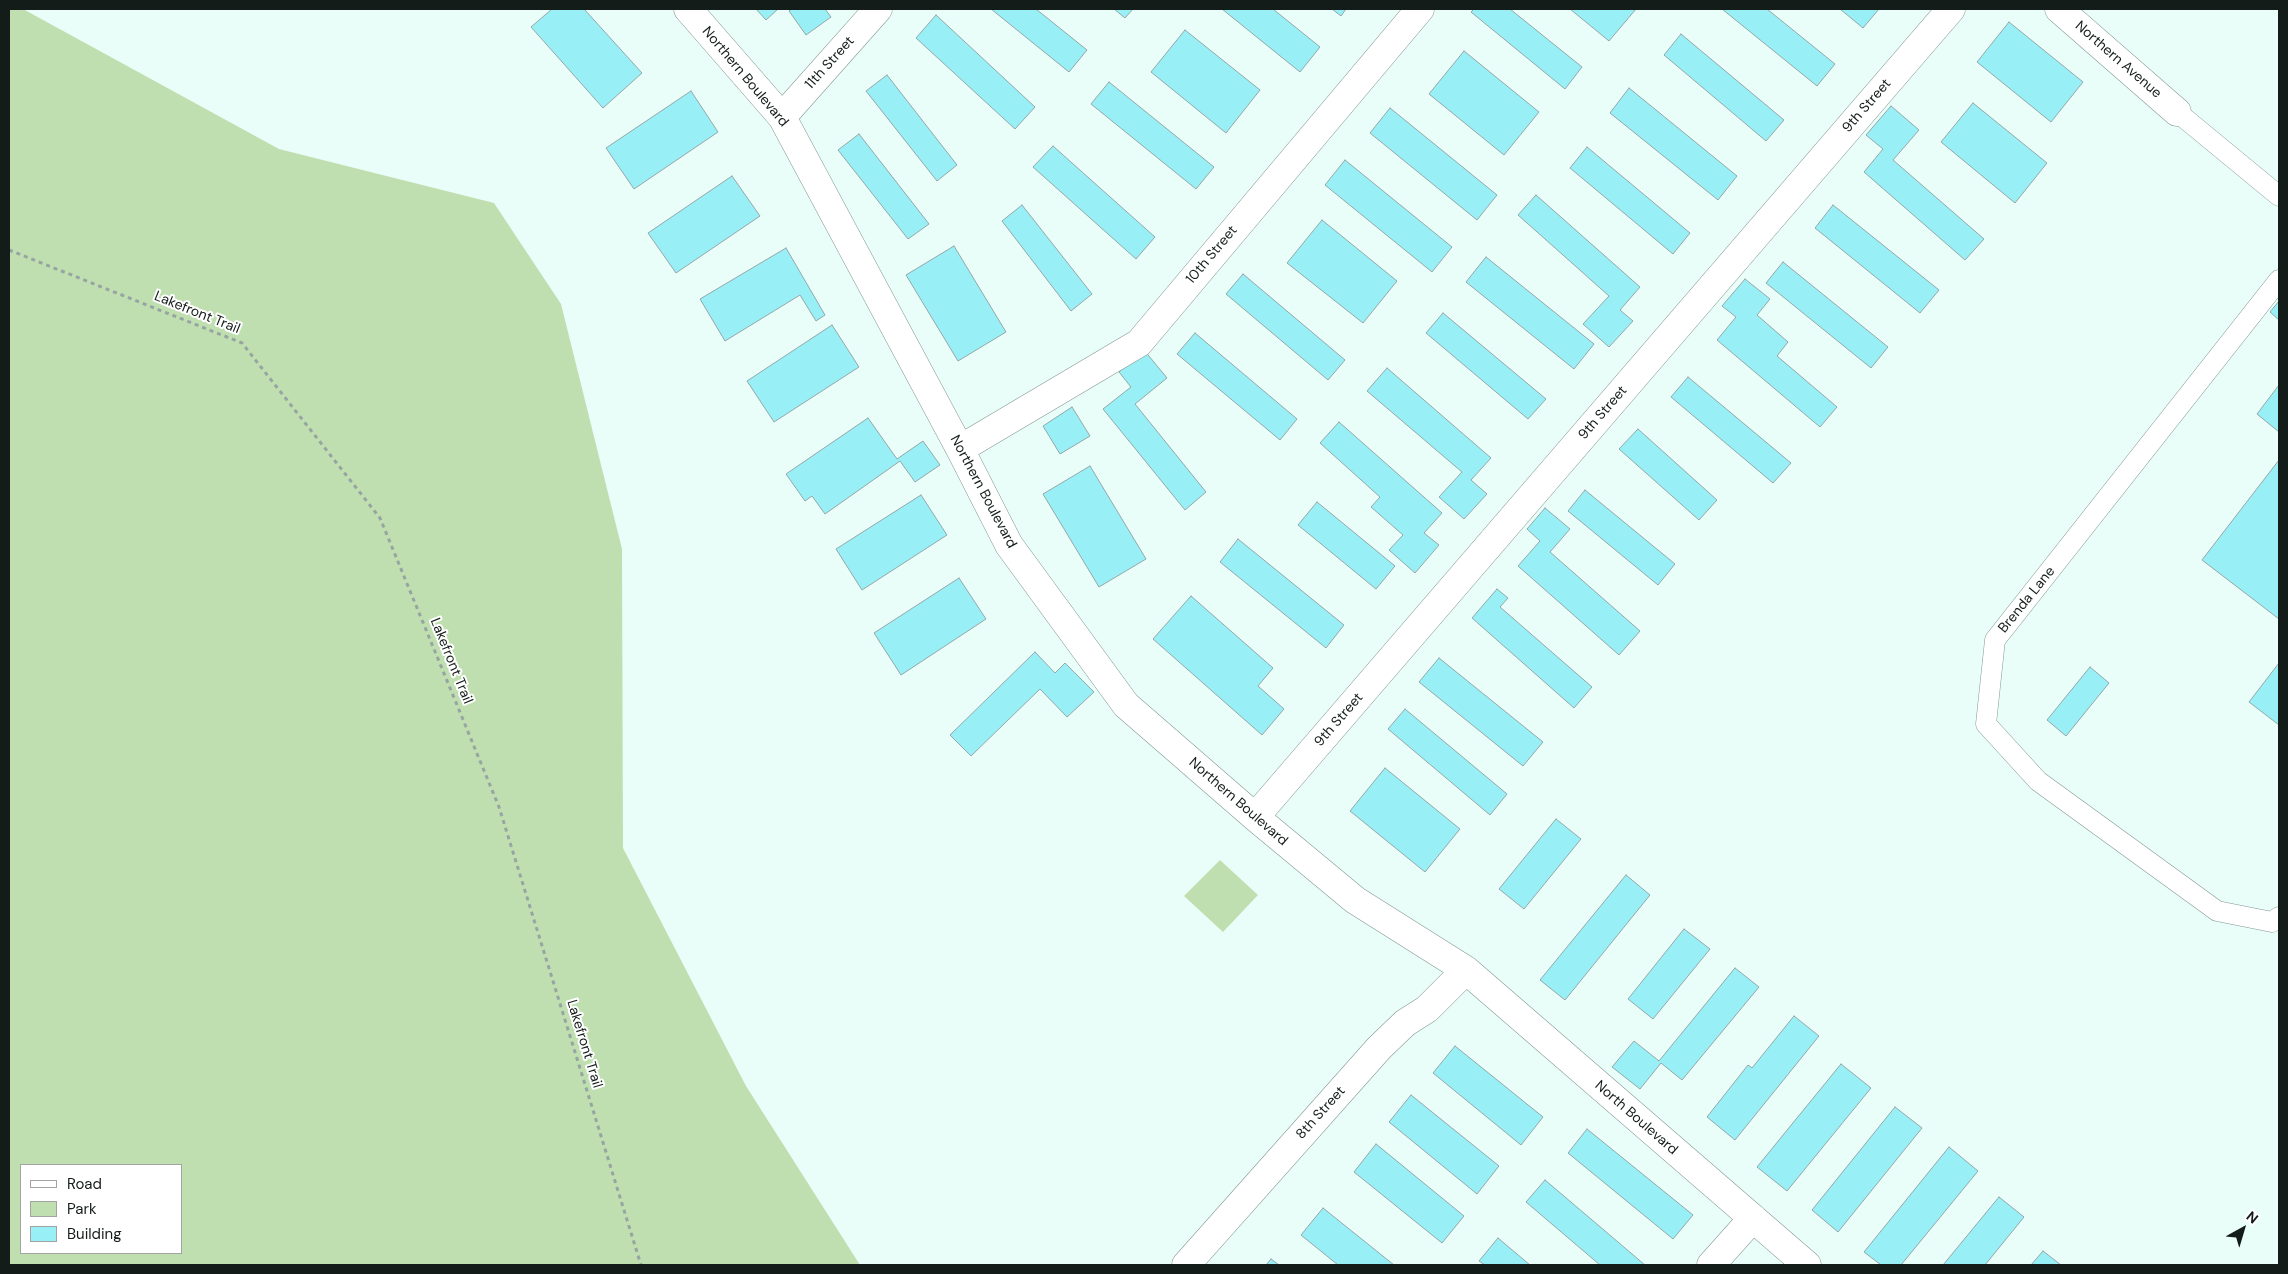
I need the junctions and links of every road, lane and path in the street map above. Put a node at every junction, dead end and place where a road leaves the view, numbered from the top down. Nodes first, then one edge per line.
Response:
1 (688, 9) edge
2 (878, 9) edge
3 (1420, 9) edge
4 (1950, 9) edge
5 (2059, 9) edge
6 (2177, 112) joint
7 (782, 117) junction
8 (2279, 196) edge
9 (9, 250) edge
10 (2279, 280) edge
11 (960, 449) junction
12 (1255, 817) junction
13 (2279, 917) edge
14 (1466, 970) junction
15 (1753, 1218) junction
16 (641, 1265) edge
17 (1186, 1265) edge
18 (1711, 1265) edge
19 (1807, 1265) edge

1 - 7 street, Northern Boulevard
2 - 7 street, 11th Street
3 - 11 street, 10th Street
4 - 12 street, 9th Street
5 - 6 street, Northern Avenue
6 - 8 lane
7 - 11 street, Northern Boulevard
9 - 16 path, Lakefront Trail
10 - 13 lane, Brenda Lane
11 - 12 street, Northern Boulevard
12 - 14 street, Northern Boulevard
14 - 15 street, North Boulevard
14 - 17 street, 8th Street
15 - 18 street
15 - 19 street, North Boulevard

